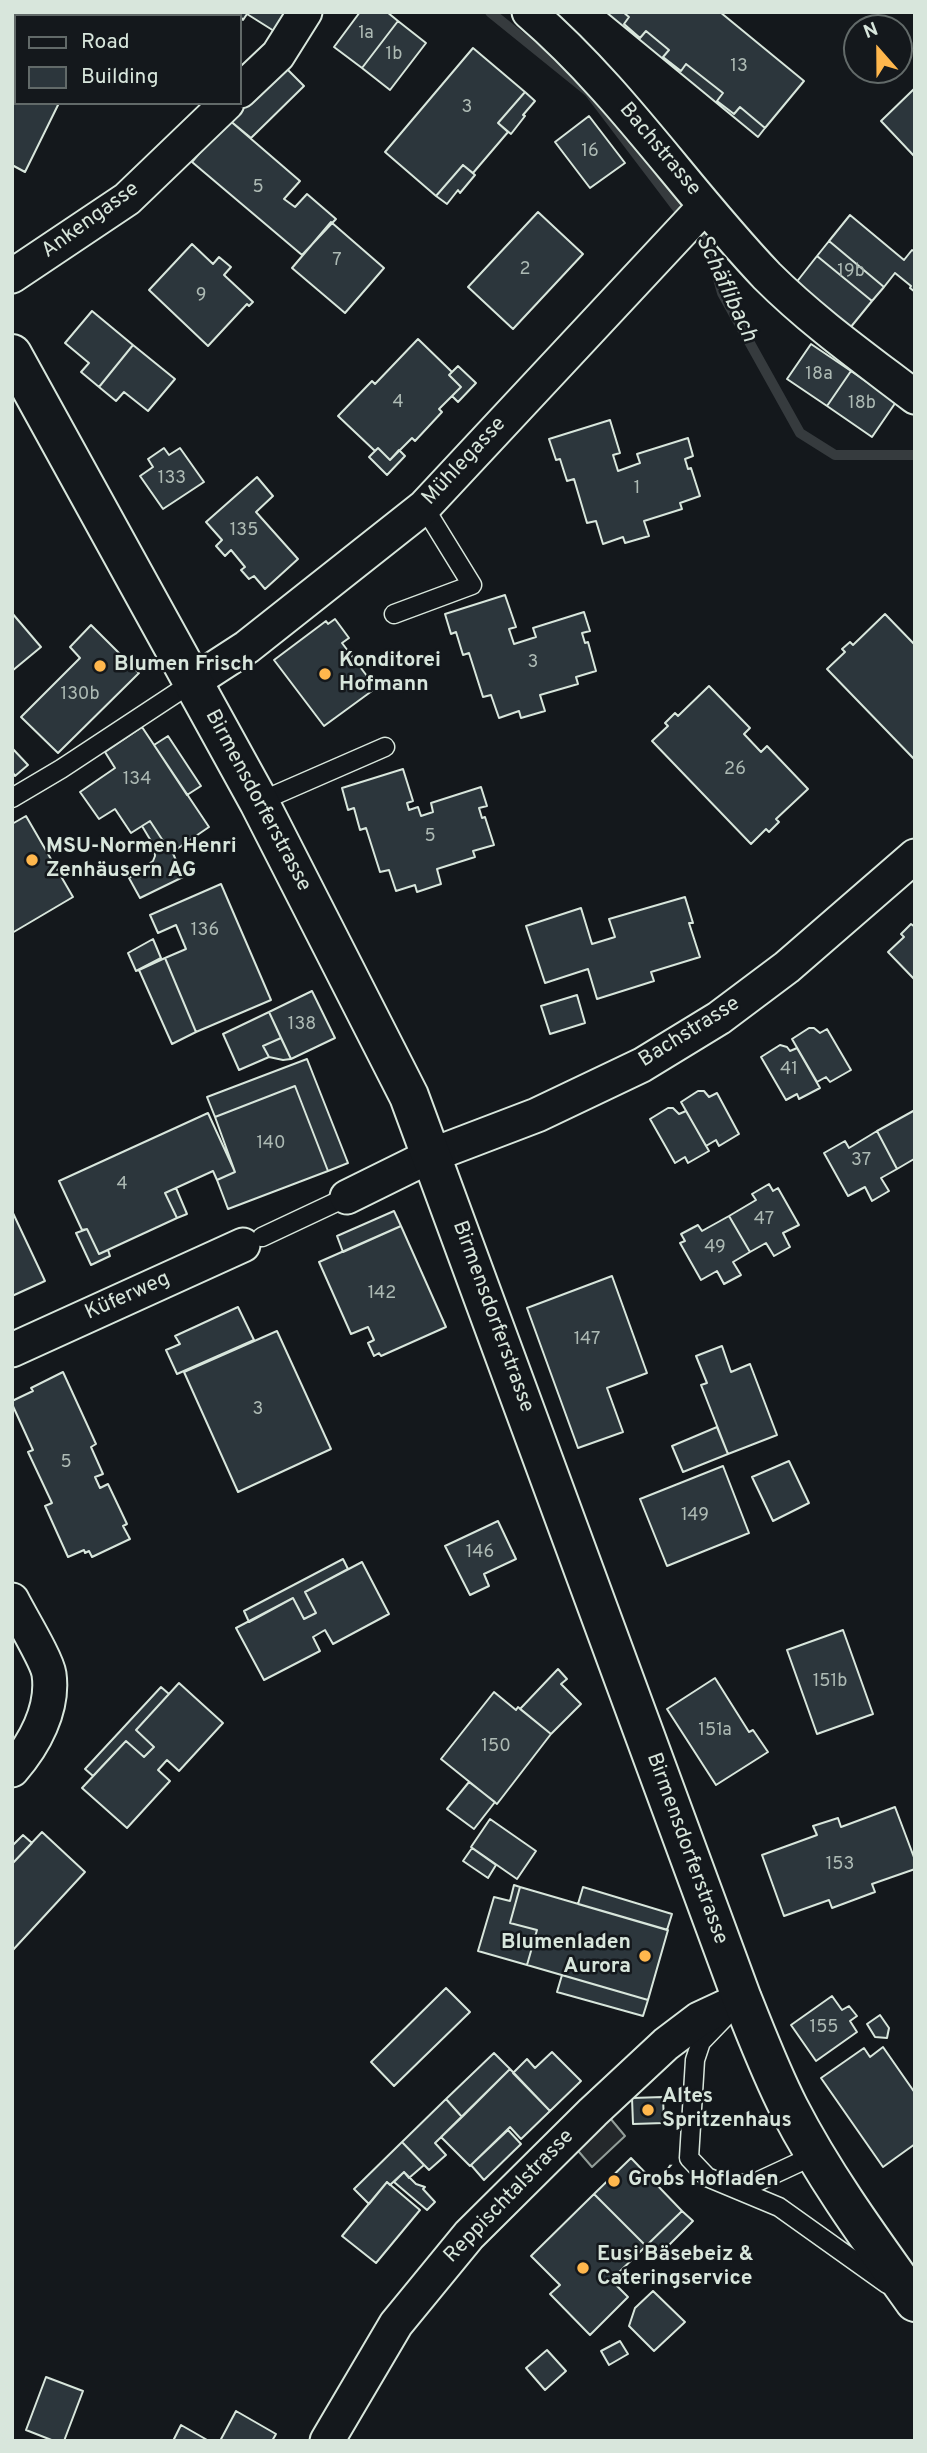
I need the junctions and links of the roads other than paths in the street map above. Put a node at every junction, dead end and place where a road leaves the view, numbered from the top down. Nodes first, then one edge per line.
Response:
1 (305, 12) edge
2 (529, 12) edge
3 (242, 89) edge
4 (225, 105) edge
5 (694, 218) junction
6 (12, 276) edge
7 (12, 354) edge
8 (915, 397) edge
9 (424, 507) junction
10 (394, 614) dead end
11 (193, 682) junction
12 (385, 747) dead end
13 (12, 798) edge
14 (259, 802) junction
15 (915, 856) edge
16 (432, 1155) junction
17 (347, 1197) joint
18 (253, 1241) joint
19 (12, 1350) edge
20 (12, 1600) edge
21 (12, 1770) edge
22 (741, 1999) junction
23 (815, 2155) junction
24 (730, 2186) junction
25 (915, 2302) edge
26 (327, 2441) edge

1 - 3 street
2 - 5 street, Bachstrasse
4 - 6 street, Ankengasse
5 - 8 street, Bachstrasse
5 - 9 street, Mühlegasse
7 - 11 main road, Birmensdorferstrasse
9 - 10 lane
9 - 11 street, Mühlegasse
11 - 13 lane
11 - 14 main road, Birmensdorferstrasse
12 - 14 lane
14 - 16 main road, Birmensdorferstrasse
15 - 16 street, Bachstrasse
16 - 17 street, Küferweg
16 - 22 main road, Birmensdorferstrasse
17 - 18 lane, Küferweg
18 - 19 street, Küferweg
20 - 21 street
22 - 23 main road, Birmensdorferstrasse
22 - 24 lane
22 - 26 street, Reppischtalstrasse
23 - 24 lane
23 - 25 main road, Birmensdorferstrasse
24 - 25 lane

